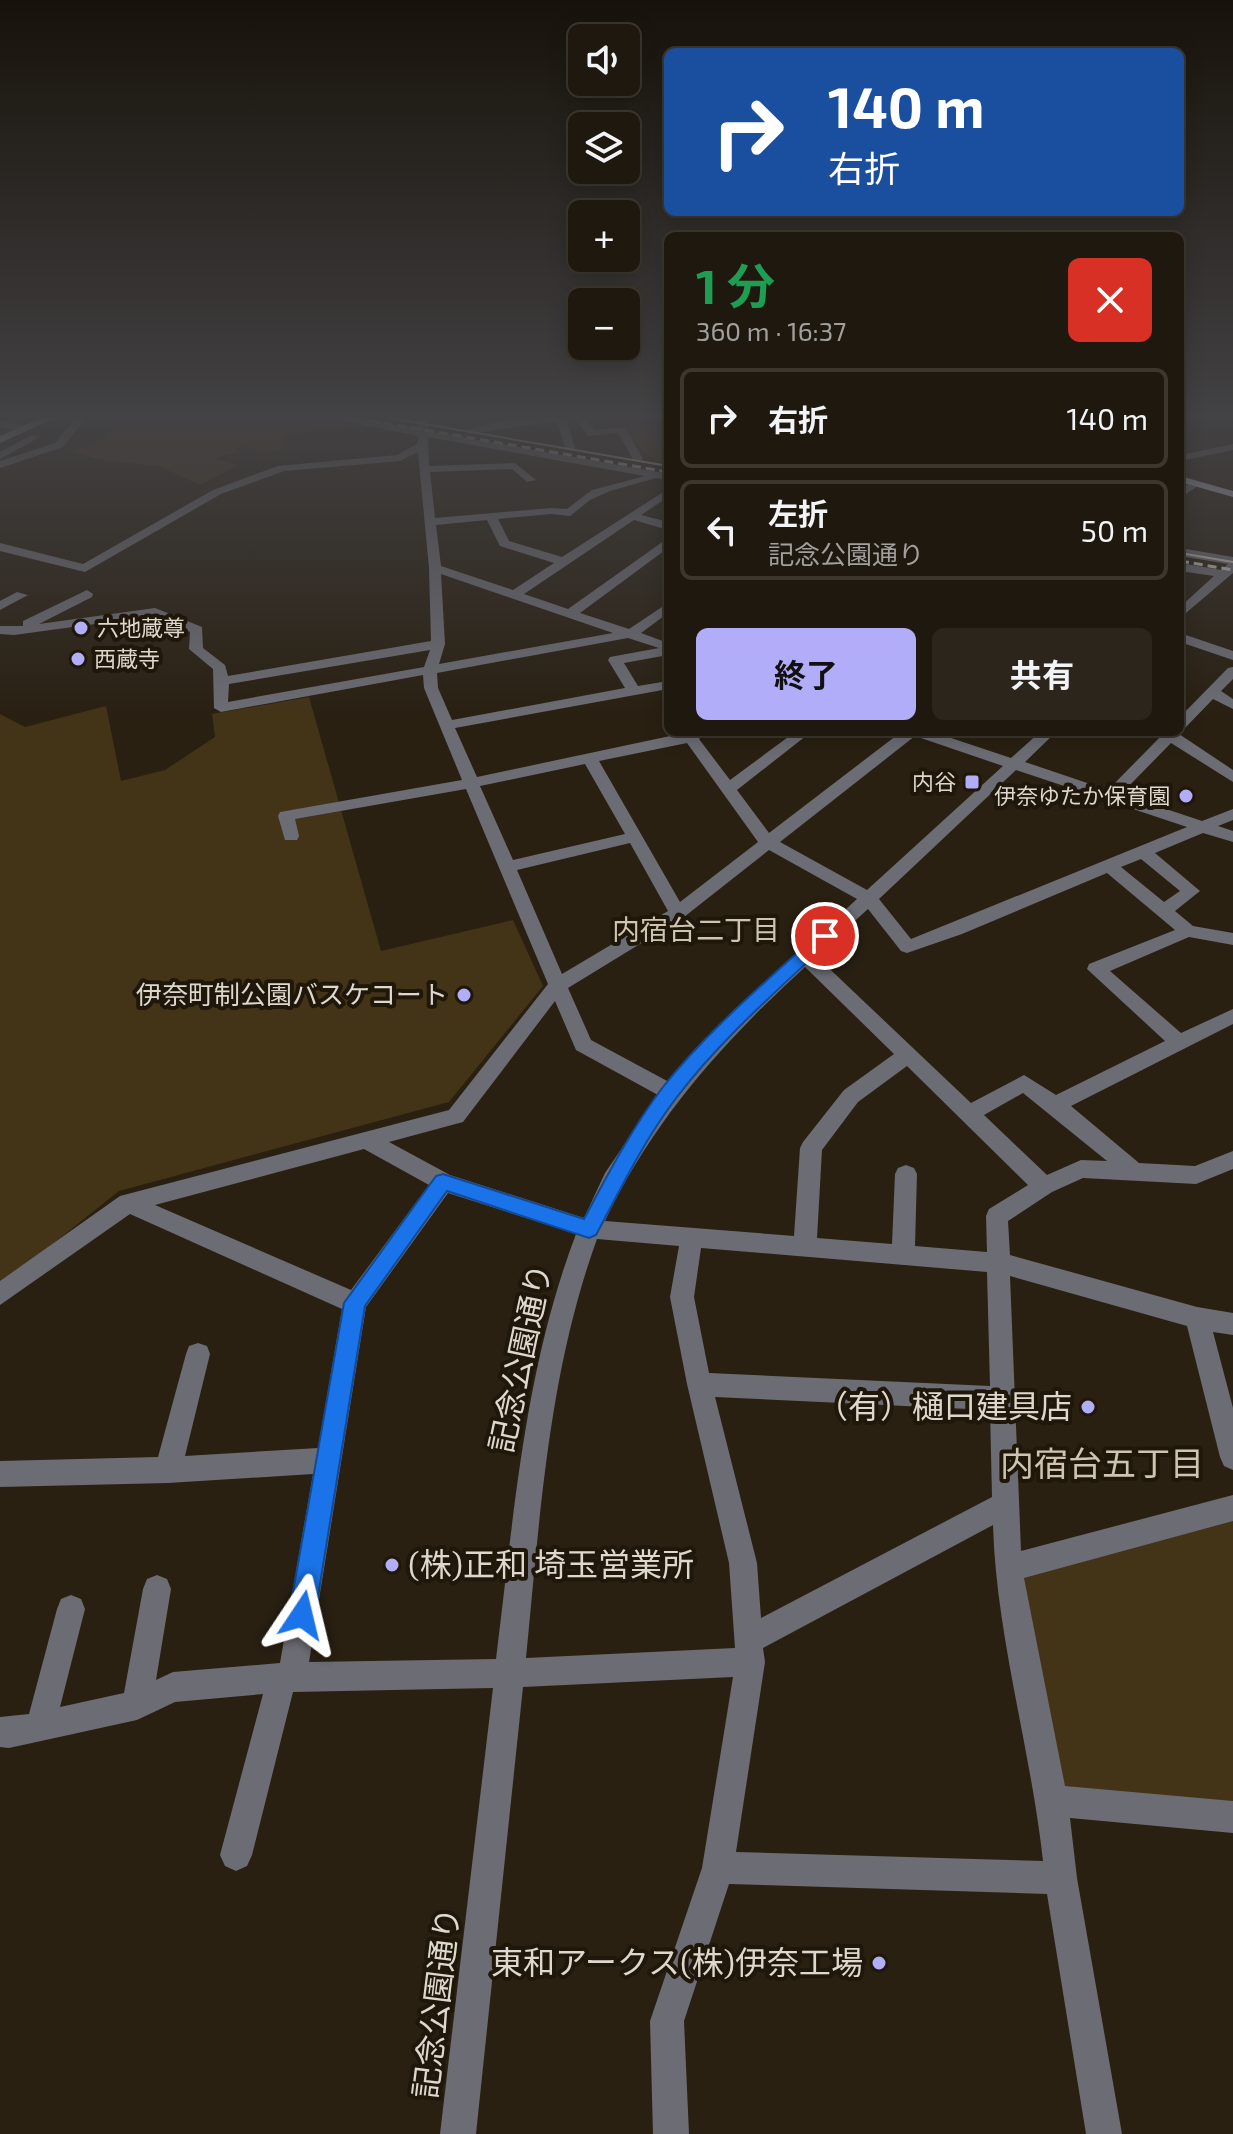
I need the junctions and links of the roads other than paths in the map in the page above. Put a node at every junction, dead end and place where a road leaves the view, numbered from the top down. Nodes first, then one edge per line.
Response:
1 (173, 518) edge
2 (430, 518) edge
3 (475, 518) edge
4 (492, 518) edge
5 (629, 518) edge
6 (637, 518) edge
7 (430, 522) junction
8 (664, 525) edge
9 (664, 545) edge
10 (4, 551) edge
11 (1184, 553) edge
12 (564, 562) junction
13 (1184, 567) edge
14 (1230, 567) edge
15 (85, 568) junction
16 (435, 568) junction
17 (87, 594) junction
18 (516, 594) junction
19 (22, 595) dead end
20 (0, 606) edge
21 (664, 610) edge
22 (1184, 610) edge
23 (571, 613) junction
24 (88, 621) junction
25 (7, 631) edge
26 (633, 633) junction
27 (1184, 638) edge
28 (438, 644) junction
29 (664, 647) edge
30 (664, 650) edge
31 (1233, 656) edge
32 (430, 670) junction
33 (1233, 671) edge
34 (222, 681) junction
35 (664, 686) edge
36 (634, 691) junction
37 (1212, 692) junction
38 (1233, 705) edge
39 (1184, 721) edge
40 (446, 725) junction
41 (690, 736) edge
42 (695, 736) edge
43 (799, 736) edge
44 (905, 736) edge
45 (930, 736) edge
46 (1044, 736) edge
47 (1169, 736) edge
48 (1180, 736) edge
49 (590, 759) junction
50 (1014, 763) junction
51 (1233, 777) edge
52 (471, 783) junction
53 (728, 789) junction
54 (1111, 796) junction
55 (1233, 814) edge
56 (1201, 827) junction
57 (291, 836) dead end
58 (633, 837) junction
59 (1233, 837) edge
60 (767, 842) junction
61 (1142, 851) junction
62 (1107, 865) junction
63 (506, 867) junction
64 (869, 898) junction
65 (1163, 911) junction
66 (678, 913) junction
67 (1188, 931) junction
68 (1233, 939) edge
69 (804, 955) junction
70 (556, 986) junction
71 (1233, 1016) edge
72 (1178, 1042) junction
73 (909, 1054) junction
74 (670, 1092) junction
75 (1055, 1105) junction
76 (968, 1114) junction
77 (365, 1139) junction
78 (1233, 1160) edge
79 (906, 1174) dead end
80 (1137, 1174) junction
81 (443, 1182) junction
82 (1044, 1186) junction
83 (128, 1203) junction
84 (589, 1229) junction
85 (691, 1240) junction
86 (805, 1246) junction
87 (903, 1255) junction
88 (1001, 1263) junction
89 (0, 1294) edge
90 (355, 1303) junction
91 (1197, 1318) junction
92 (1233, 1324) edge
93 (198, 1354) dead end
94 (699, 1384) junction
95 (1003, 1399) junction
96 (1233, 1457) edge
97 (328, 1460) junction
98 (168, 1470) junction
99 (0, 1474) edge
100 (1006, 1504) junction
101 (1233, 1508) edge
102 (1008, 1568) junction
103 (157, 1589) dead end
104 (71, 1609) dead end
105 (750, 1651) junction
106 (512, 1673) junction
107 (287, 1677) junction
108 (137, 1705) junction
109 (41, 1724) junction
110 (0, 1732) edge
111 (1052, 1801) junction
112 (1233, 1817) edge
113 (236, 1855) dead end
114 (718, 1868) junction
115 (1061, 1878) junction
116 (458, 2134) edge
117 (671, 2134) edge
118 (1104, 2134) edge

1 - 15 street
2 - 7 street
3 - 7 street
4 - 12 street
5 - 12 street
6 - 8 street
7 - 16 street
9 - 23 street
10 - 15 street
11 - 14 street
12 - 18 street
13 - 14 street
14 - 22 street
15 - 17 street
16 - 18 street
16 - 28 street
17 - 24 street
17 - 25 street
18 - 23 street
19 - 20 street
21 - 26 street
23 - 26 street
24 - 25 street
24 - 34 street
26 - 29 street
26 - 32 street
27 - 31 street
28 - 32 street
28 - 34 street
30 - 36 street
32 - 34 street
32 - 40 street
33 - 37 street
35 - 36 street
36 - 40 street
37 - 38 street
37 - 39 street
40 - 52 street
41 - 49 street
42 - 53 street
43 - 53 street
44 - 60 street
45 - 50 street
46 - 50 street, 記念公園通り
47 - 54 street
48 - 51 street
49 - 52 street
49 - 58 street
50 - 54 street
50 - 64 street, 記念公園通り
52 - 57 street
52 - 63 street
53 - 60 street
54 - 56 street
55 - 56 street
56 - 59 street
56 - 61 street
58 - 63 street
58 - 66 street
60 - 64 street
60 - 66 street
61 - 62 street
61 - 65 street
62 - 64 street
62 - 65 street
63 - 70 street
64 - 69 street, 記念公園通り
65 - 67 street
66 - 70 street
67 - 68 street
67 - 72 street
69 - 73 street
69 - 74 street, 記念公園通り
70 - 74 street
70 - 77 street
71 - 72 street
72 - 75 street
73 - 76 street
73 - 86 street
74 - 84 street, 記念公園通り
75 - 76 street
75 - 80 street
76 - 82 street
77 - 81 street
77 - 83 street
78 - 80 street
79 - 87 street
80 - 82 street
81 - 84 street
81 - 90 street
82 - 88 street
83 - 89 street
83 - 90 street
84 - 85 street
84 - 106 street, 記念公園通り
85 - 86 street
85 - 94 street
86 - 87 street
87 - 88 street
88 - 91 street
88 - 95 street
90 - 97 street
91 - 92 street
91 - 96 street
93 - 98 street
94 - 95 street
94 - 105 street
95 - 100 street
97 - 98 street
97 - 107 street
98 - 99 street
100 - 102 street
100 - 105 street
101 - 102 street
102 - 111 street
103 - 108 street
104 - 109 street
105 - 106 street
105 - 114 street
106 - 107 street
106 - 116 street, 記念公園通り
107 - 108 street
107 - 113 street
108 - 109 street
109 - 110 street
111 - 112 street
111 - 115 street
114 - 115 street
114 - 117 street
115 - 118 street

